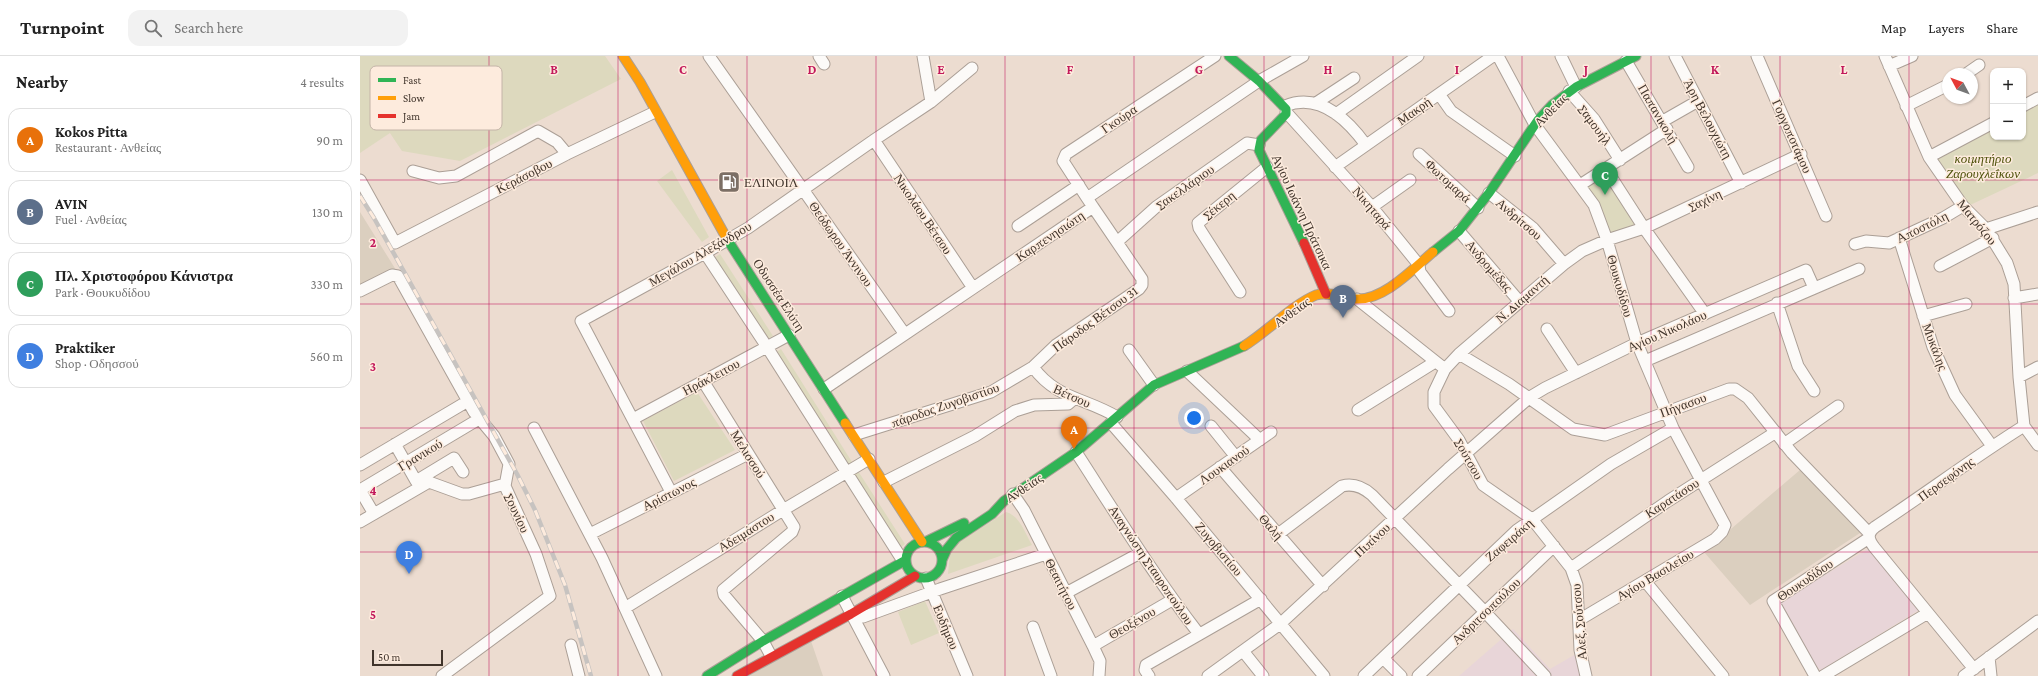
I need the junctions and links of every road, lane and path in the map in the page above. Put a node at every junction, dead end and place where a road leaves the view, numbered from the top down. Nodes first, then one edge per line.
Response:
1 (623, 56) edge
2 (709, 56) edge
3 (923, 56) edge
4 (1215, 56) edge
5 (1229, 56) edge
6 (1303, 56) edge
7 (1418, 56) edge
8 (1493, 56) edge
9 (1498, 56) edge
10 (1561, 56) edge
11 (1675, 56) edge
12 (1757, 56) edge
13 (1912, 56) edge
14 (1631, 58) edge
15 (1887, 61) edge
16 (1978, 65) dead end
17 (972, 68) dead end
18 (1974, 68) edge
19 (1354, 78) dead end
20 (1259, 81) junction
21 (1942, 88) edge
22 (1572, 89) junction
23 (1439, 94) junction
24 (2038, 98) edge
25 (1698, 101) junction
26 (931, 102) junction
27 (1316, 103) junction
28 (2026, 104) edge
29 (1906, 106) junction
30 (1286, 109) junction
31 (656, 112) junction
32 (1336, 114) junction
33 (1535, 125) junction
34 (1665, 125) junction
35 (1990, 125) edge
36 (874, 140) junction
37 (1259, 144) junction
38 (1366, 145) junction
39 (567, 154) junction
40 (1419, 154) dead end
41 (1801, 154) junction
42 (1515, 156) junction
43 (1929, 157) junction
44 (1620, 160) junction
45 (1267, 167) junction
46 (1335, 167) junction
47 (1688, 167) dead end
48 (1606, 169) junction
49 (413, 170) dead end
50 (360, 180) edge
51 (1410, 180) dead end
52 (1741, 182) junction
53 (1079, 185) junction
54 (1580, 185) junction
55 (802, 189) junction
56 (1489, 193) junction
57 (1090, 202) junction
58 (1963, 206) junction
59 (1372, 207) junction
60 (1478, 208) junction
61 (2038, 212) edge
62 (1826, 216) dead end
63 (1018, 226) dead end
64 (1644, 228) junction
65 (1986, 229) junction
66 (1459, 231) junction
67 (1899, 238) junction
68 (1993, 238) junction
69 (728, 240) junction
70 (1607, 240) junction
71 (1117, 242) junction
72 (1855, 244) dead end
73 (705, 253) junction
74 (1564, 264) junction
75 (1419, 265) junction
76 (1940, 266) dead end
77 (1859, 269) dead end
78 (973, 288) junction
79 (1814, 288) junction
80 (360, 291) edge
81 (1240, 292) dead end
82 (1326, 294) junction
83 (2038, 294) edge
84 (2014, 298) junction
85 (1357, 299) junction
86 (1520, 301) junction
87 (1777, 303) junction
88 (1966, 304) dead end
89 (1449, 311) dead end
90 (1705, 314) junction
91 (1923, 316) junction
92 (1547, 329) dead end
93 (904, 333) junction
94 (789, 335) junction
95 (1637, 343) junction
96 (767, 347) junction
97 (1129, 350) dead end
98 (1459, 354) junction
99 (1645, 361) junction
100 (1435, 362) junction
101 (1033, 366) junction
102 (2038, 367) edge
103 (1445, 369) junction
104 (1187, 370) junction
105 (1576, 372) junction
106 (2018, 377) junction
107 (703, 381) junction
108 (1154, 385) junction
109 (824, 389) junction
110 (1814, 392) dead end
111 (1530, 397) junction
112 (1075, 398) junction
113 (468, 401) junction
114 (1838, 406) dead end
115 (1358, 410) dead end
116 (1665, 412) junction
117 (479, 419) junction
118 (633, 419) junction
119 (1114, 420) junction
120 (1211, 426) dead end
121 (2024, 426) junction
122 (534, 428) dead end
123 (1673, 428) junction
124 (1271, 432) dead end
125 (1776, 432) junction
126 (854, 435) junction
127 (1260, 440) junction
128 (395, 444) junction
129 (1784, 444) junction
130 (2038, 445) edge
131 (1992, 446) junction
132 (1076, 452) junction
133 (1466, 453) junction
134 (748, 454) junction
135 (1236, 456) junction
136 (869, 459) junction
137 (406, 463) junction
138 (360, 465) edge
139 (1220, 467) junction
140 (463, 472) dead end
141 (846, 472) junction
142 (1701, 480) junction
143 (420, 482) junction
144 (884, 482) junction
145 (505, 484) junction
146 (360, 490) edge
147 (671, 492) junction
148 (1013, 494) junction
149 (1176, 498) junction
150 (999, 505) junction
151 (783, 510) junction
152 (374, 514) junction
153 (1394, 518) junction
154 (1532, 519) junction
155 (360, 522) edge
156 (1725, 525) joint
157 (590, 534) junction
158 (1277, 535) junction
159 (1869, 535) junction
160 (923, 542) junction
161 (1554, 546) junction
162 (1140, 552) junction
163 (1046, 554) junction
164 (904, 560) junction
165 (942, 560) junction
166 (1571, 568) junction
167 (921, 577) junction
168 (1645, 581) junction
169 (1459, 584) junction
170 (1323, 586) junction
171 (931, 592) junction
172 (1066, 593) junction
173 (842, 596) junction
174 (1261, 599) junction
175 (1172, 600) junction
176 (625, 608) junction
177 (1485, 612) junction
178 (1928, 613) junction
179 (851, 614) junction
180 (1579, 620) junction
181 (2038, 621) edge
182 (1280, 624) junction
183 (1033, 627) dead end
184 (1199, 634) junction
185 (763, 641) junction
186 (571, 645) dead end
187 (1092, 646) junction
188 (1243, 651) junction
189 (771, 656) junction
190 (1989, 657) junction
191 (1383, 658) junction
192 (1974, 669) junction
193 (442, 676) edge
194 (579, 676) edge
195 (656, 676) edge
196 (707, 676) edge
197 (737, 676) edge
198 (884, 676) edge
199 (967, 676) edge
200 (1051, 676) edge
201 (1099, 676) edge
202 (1149, 676) edge
203 (1208, 676) edge
204 (1263, 676) edge
205 (1324, 676) edge
206 (1364, 676) edge
207 (1401, 676) edge
208 (1418, 676) edge
209 (1545, 676) edge
210 (1586, 676) edge
211 (1723, 676) edge
212 (1815, 676) edge
213 (1823, 676) edge
214 (1964, 676) edge
215 (1991, 676) edge

1 - 31 main road, Οδυσσέα Ελύτη
2 - 55 street, Θεόδωρου Άννινου
3 - 26 street
4 - 53 street, Γκούρα
5 - 20 main road
6 - 20 street, Καρπενησιώτη
7 - 32 street
8 - 23 street, Μακρή
9 - 33 street, Θουκυδίδου
10 - 22 street, Σαμουήλ
11 - 25 street, Άρη Βελουχιώτη
12 - 41 street, Γοργοποτάμου
13 - 15 street
14 - 22 main road, Ανθείας
14 - 34 street, Παπανικολή
15 - 29 street, Ματρόζου
16 - 18 street
17 - 26 street, Μεγάλου Αλεξάνδρου
19 - 27 street
20 - 30 main road
20 - 57 street, Καρπενησιώτη
21 - 29 street
22 - 33 main road, Ανθείας
22 - 44 street, Σαμουήλ
23 - 38 street, Μακρή
23 - 42 street
24 - 28 street
25 - 34 street
25 - 52 street, Άρη Βελουχιώτη
26 - 36 street, Μεγάλου Αλεξάνδρου
27 - 30 street
27 - 32 street
29 - 43 street, Ματρόζου
30 - 37 main road, Αγίου Ιωάννη Πράτσικα
30 - 46 street, Νικηταρά
31 - 39 street, Κεράσοβου
31 - 69 main road, Οδυσσέα Ελύτη
32 - 38 street
33 - 42 main road, Ανθείας
33 - 54 street, Θουκυδίδου
34 - 44 street
34 - 47 street, Παπανικολή
35 - 43 street
36 - 55 street, Μεγάλου Αλεξάνδρου
36 - 78 street, Νικολάου Βέτσου
37 - 45 main road, Αγίου Ιωάννη Πράτσικα
37 - 71 street, Σακελλάριου
38 - 46 street, Μακρή
39 - 49 street
39 - 50 street, Κεράσοβου
40 - 60 street, Φωτομαρά
41 - 52 street, Σαχίνη
41 - 62 street, Γοργοποτάμου
42 - 56 main road, Ανθείας
43 - 58 street, Ματρόζου
44 - 48 street
45 - 81 street, Σέκερη
45 - 82 main road, Αγίου Ιωάννη Πράτσικα
46 - 59 street, Νικηταρά
48 - 54 street
48 - 64 street
51 - 59 street
52 - 64 street, Σαχίνη
53 - 57 street, Γκούρα
53 - 63 street
54 - 70 street, Θουκυδίδου
55 - 69 street, Μεγάλου Αλεξάνδρου
55 - 93 street, Θεόδωρου Άννινου
56 - 60 main road, Ανθείας
56 - 74 street, Ανδρίτσου
57 - 71 street, Πάροδος Βέτσου 31
57 - 78 street, Καρπενησιώτη
58 - 65 street, Ματρόζου
58 - 67 street, Αποστόλη
59 - 75 street, Νικηταρά
60 - 66 main road, Ανθείας
61 - 65 street
64 - 70 street, Σαχίνη
64 - 90 street
65 - 68 street, Ματρόζου
66 - 75 main road, Ανθείας
66 - 86 street, Ανδρομέδας
67 - 72 street, Αποστόλη
67 - 91 street, Μυκάλης
68 - 76 street
68 - 84 street, Ματρόζου
69 - 73 street, Μεγάλου Αλεξάνδρου
69 - 94 main road, Οδυσσέα Ελύτη
70 - 74 street, Ν. Διαμαντή
70 - 95 street, Θουκυδίδου
71 - 101 street, Πάροδος Βέτσου 31
73 - 96 street
73 - 118 street, Μεγάλου Αλεξάνδρου
74 - 86 street, Ν. Διαμαντή
75 - 85 main road, Ανθείας
75 - 89 street, Νικηταρά
77 - 79 street, Αγίου Νικολάου
78 - 93 street, Καρπενησιώτη
79 - 87 street, Αγίου Νικολάου
79 - 90 street, Αγίου Νικολάου
80 - 113 street, Σουνίου
82 - 85 main road, Ανθείας
82 - 104 main road, Ανθείας
83 - 84 street
84 - 106 street, Ματρόζου
85 - 100 street
86 - 98 street, Ν. Διαμαντή
87 - 99 street, Αγίου Νικολάου
87 - 110 street
88 - 91 street
90 - 95 street, Αγίου Νικολάου
91 - 131 street, Μυκάλης
92 - 105 street
93 - 109 street, Καρπενησιώτη
94 - 96 street, Ηράκλειτου
94 - 109 main road, Οδυσσέα Ελύτη
95 - 99 street, Θουκυδίδου
95 - 105 street, Αγίου Νικολάου
96 - 107 street, Ηράκλειτου
96 - 141 street
97 - 108 street
98 - 103 street, Ν. Διαμαντή
98 - 111 street, Πήγασου
99 - 116 street, Θουκυδίδου
100 - 103 street
100 - 115 street
101 - 112 street, Βέτσου
101 - 126 street, πάροδος Ζυγοβιστίου
102 - 106 street
103 - 133 street, Σούτσου
104 - 108 main road, Ανθείας
104 - 127 street
105 - 111 street, Αγίου Νικολάου
106 - 121 street, Ματρόζου
107 - 118 street, Ηράκλειτου
107 - 134 street, Μελισσού
108 - 119 main road, Ανθείας
109 - 126 main road, Οδυσσέα Ελύτη
111 - 116 street, Πήγασου
111 - 133 street, Πιπίνου
112 - 119 street, Βέτσου
112 - 144 street
113 - 117 street, Σουνίου
113 - 128 street
114 - 129 street
116 - 123 street, Θουκυδίδου
116 - 125 street, Πήγασου
117 - 137 street, Γρανικού
117 - 145 street, Σουνίου
118 - 147 street, Μεγάλου Αλεξάνδρου
119 - 132 main road, Ανθείας
119 - 149 street, Ζυγοβιστίου
120 - 135 street
121 - 130 street, Ματρόζου
121 - 131 street, Περσεφόνης
122 - 157 street
123 - 142 street, Θουκυδίδου
123 - 154 street, Ζαφειράκη
124 - 127 street, Λουκιανού
125 - 129 street, Πήγασου
125 - 142 street, Καρατάσου
126 - 136 main road, Οδυσσέα Ελύτη
127 - 135 street, Λουκιανού
128 - 137 street
128 - 138 street
129 - 159 street, Πήγασου
131 - 159 street, Περσεφόνης
132 - 148 main road, Ανθείας
132 - 162 street, Αναγνώστη Σταυροπούλου
133 - 153 street, Πιπίνου
133 - 154 street, Σούτσου
134 - 147 street, Αρίστωνος
134 - 151 street, Μελισσού
135 - 139 street, Λουκιανού
136 - 141 street, Αδειμάστου
136 - 144 main road, Οδυσσέα Ελύτη
137 - 143 street
137 - 146 street, Γρανικού
139 - 149 street, Λουκιανού
139 - 158 street, Θαλή
140 - 143 street
141 - 151 street, Αδειμάστου
141 - 164 street
142 - 156 street, Θουκυδίδου
142 - 166 street, Καρατάσου
143 - 145 street
143 - 152 street
144 - 160 main road, Οδυσσέα Ελύτη
145 - 193 street, Σουνίου
146 - 152 street
147 - 157 street, Αρίστωνος
148 - 150 main road, Ανθείας
148 - 163 street, Θεαιτήτου
149 - 174 street, Ζυγοβιστίου
150 - 160 main road, Ανθείας
150 - 165 main road, Ανθείας
151 - 176 street, Αδειμάστου
151 - 185 street, Μελισσού
152 - 155 street
153 - 158 street
153 - 169 street
153 - 170 street, Πιπίνου
154 - 161 street, Σούτσου
154 - 169 street, Ζαφειράκη
156 - 168 street, Αγίου Βασιλείου
157 - 176 street
158 - 170 street, Θαλή
159 - 178 street, Πήγασου
159 - 212 street, Θουκυδίδου
160 - 164 main road
160 - 165 main road
161 - 166 street, Σούτσου
161 - 177 street, Ανδριτσοπούλου
162 - 172 street
162 - 175 street, Αναγνώστη Σταυροπούλου
163 - 171 street
163 - 172 street, Θεαιτήτου
164 - 167 main road
164 - 173 main road
165 - 167 main road
166 - 180 street, Αλεξ. Σούτσου
167 - 171 street, Ευδήμου
167 - 179 main road
168 - 180 street, Αγίου Βασιλείου
168 - 211 street
169 - 177 street
169 - 191 street, Ζαφειράκη
170 - 182 street, Πιπίνου
171 - 179 street
171 - 199 street, Ευδήμου
172 - 187 street, Θεαιτήτου
173 - 179 street
173 - 185 main road
174 - 182 street, Ζυγοβιστίου
174 - 184 street
175 - 184 street, Αναγνώστη Σταυροπούλου
175 - 187 street, Θεοξένου
176 - 195 street
177 - 208 street, Ανδριτσοπούλου
177 - 209 street
178 - 192 street, Πήγασου
178 - 213 street
179 - 189 main road
179 - 198 street
180 - 210 street, Αλεξ. Σούτσου
181 - 190 street
182 - 188 street, Πιπίνου
182 - 205 street, Ζυγοβιστίου
183 - 200 street
184 - 202 street, Αναγνώστη Σταυροπούλου
185 - 189 street
185 - 196 main road
186 - 194 street
187 - 201 street, Θεαιτήτου
188 - 203 street, Πιπίνου
188 - 204 street
189 - 197 main road
190 - 192 street
190 - 215 street
191 - 206 street, Ζαφειράκη
191 - 207 street
192 - 214 street

